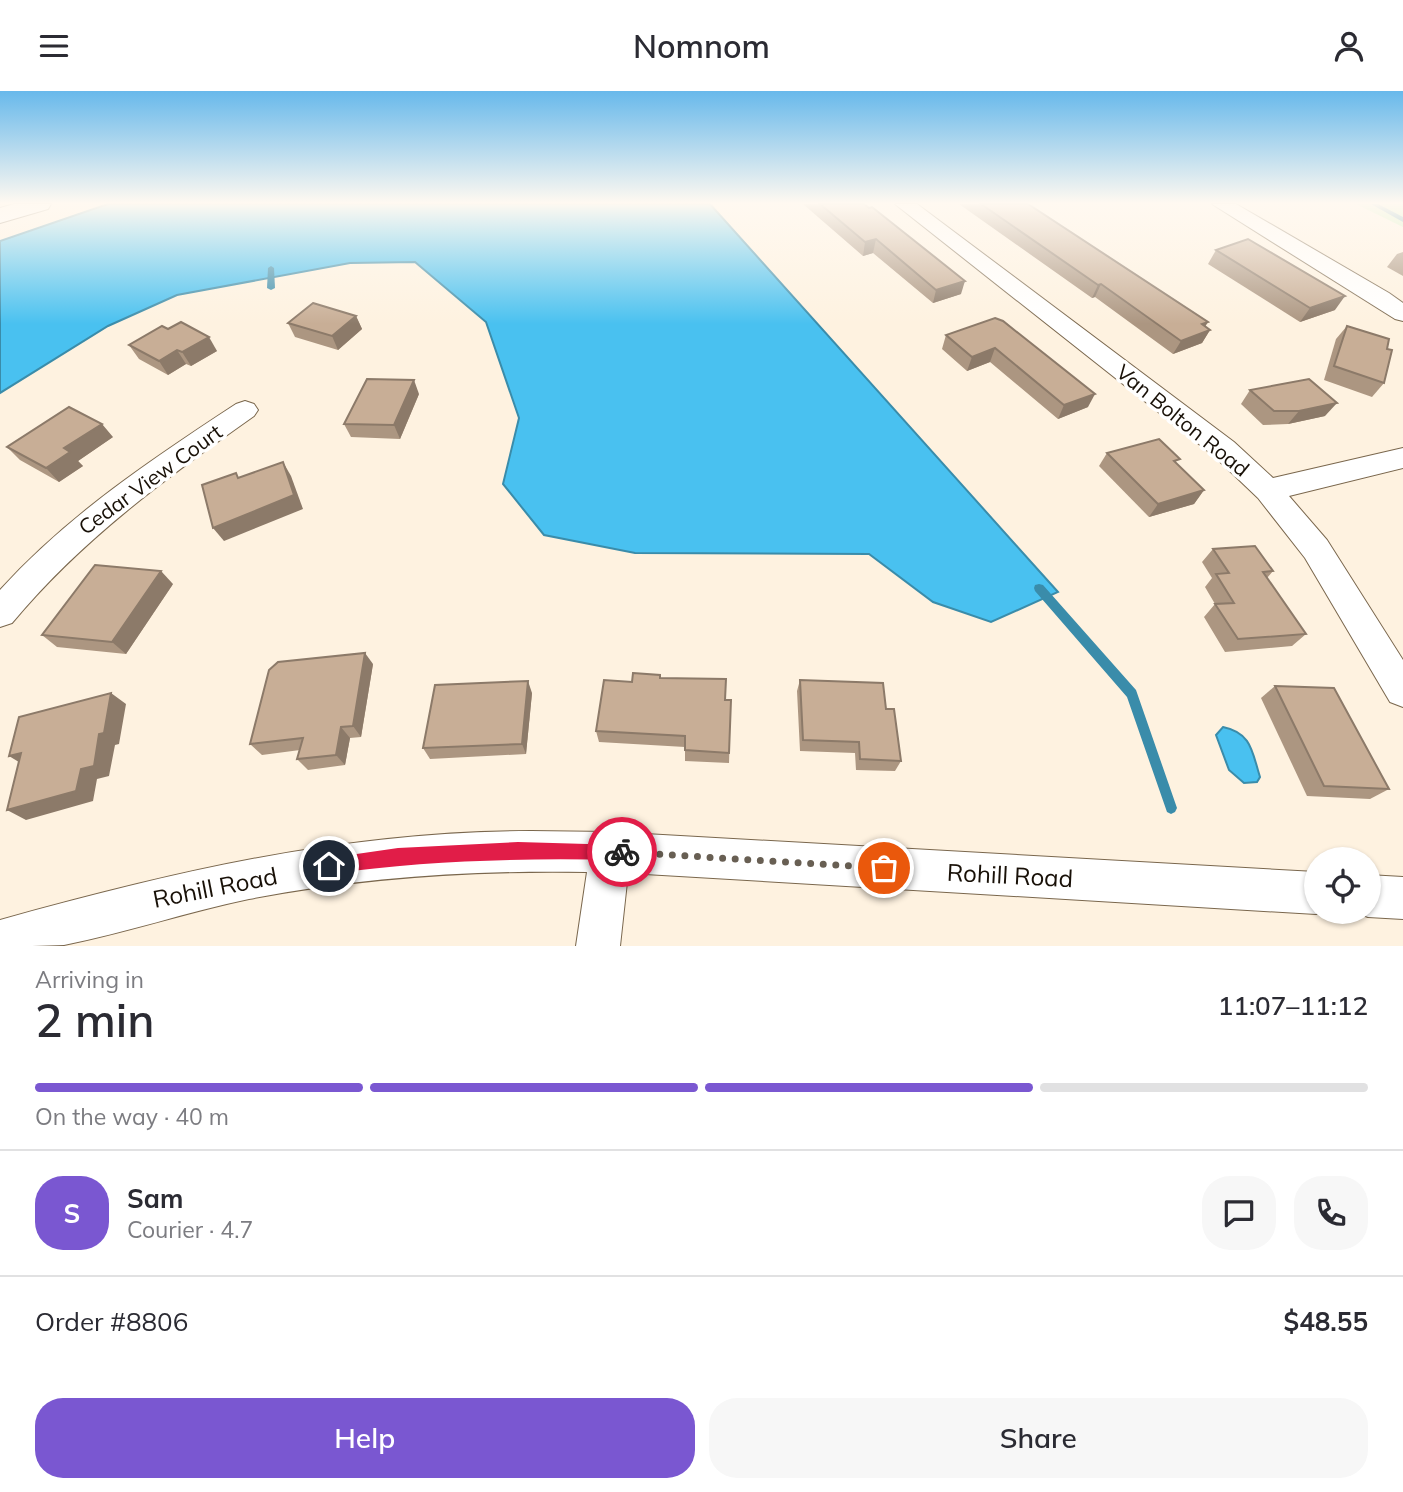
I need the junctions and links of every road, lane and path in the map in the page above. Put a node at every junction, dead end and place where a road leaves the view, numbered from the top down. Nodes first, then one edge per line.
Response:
1 (957, 244) edge
2 (1290, 244) edge
3 (1403, 314) edge
4 (245, 410) dead end
5 (1403, 458) edge
6 (1268, 490) junction
7 (0, 613) edge
8 (1403, 691) edge
9 (610, 852) junction
10 (1304, 892) edge
11 (1381, 897) edge
12 (1403, 898) edge
13 (0, 942) edge
14 (598, 946) edge

1 - 6 street, Van Bolton Road
2 - 3 street
4 - 7 street, Cedar View Court
5 - 6 street
6 - 8 street, Van Bolton Road
9 - 10 street, Rohill Road
9 - 13 street, Rohill Road
9 - 14 street
11 - 12 street

